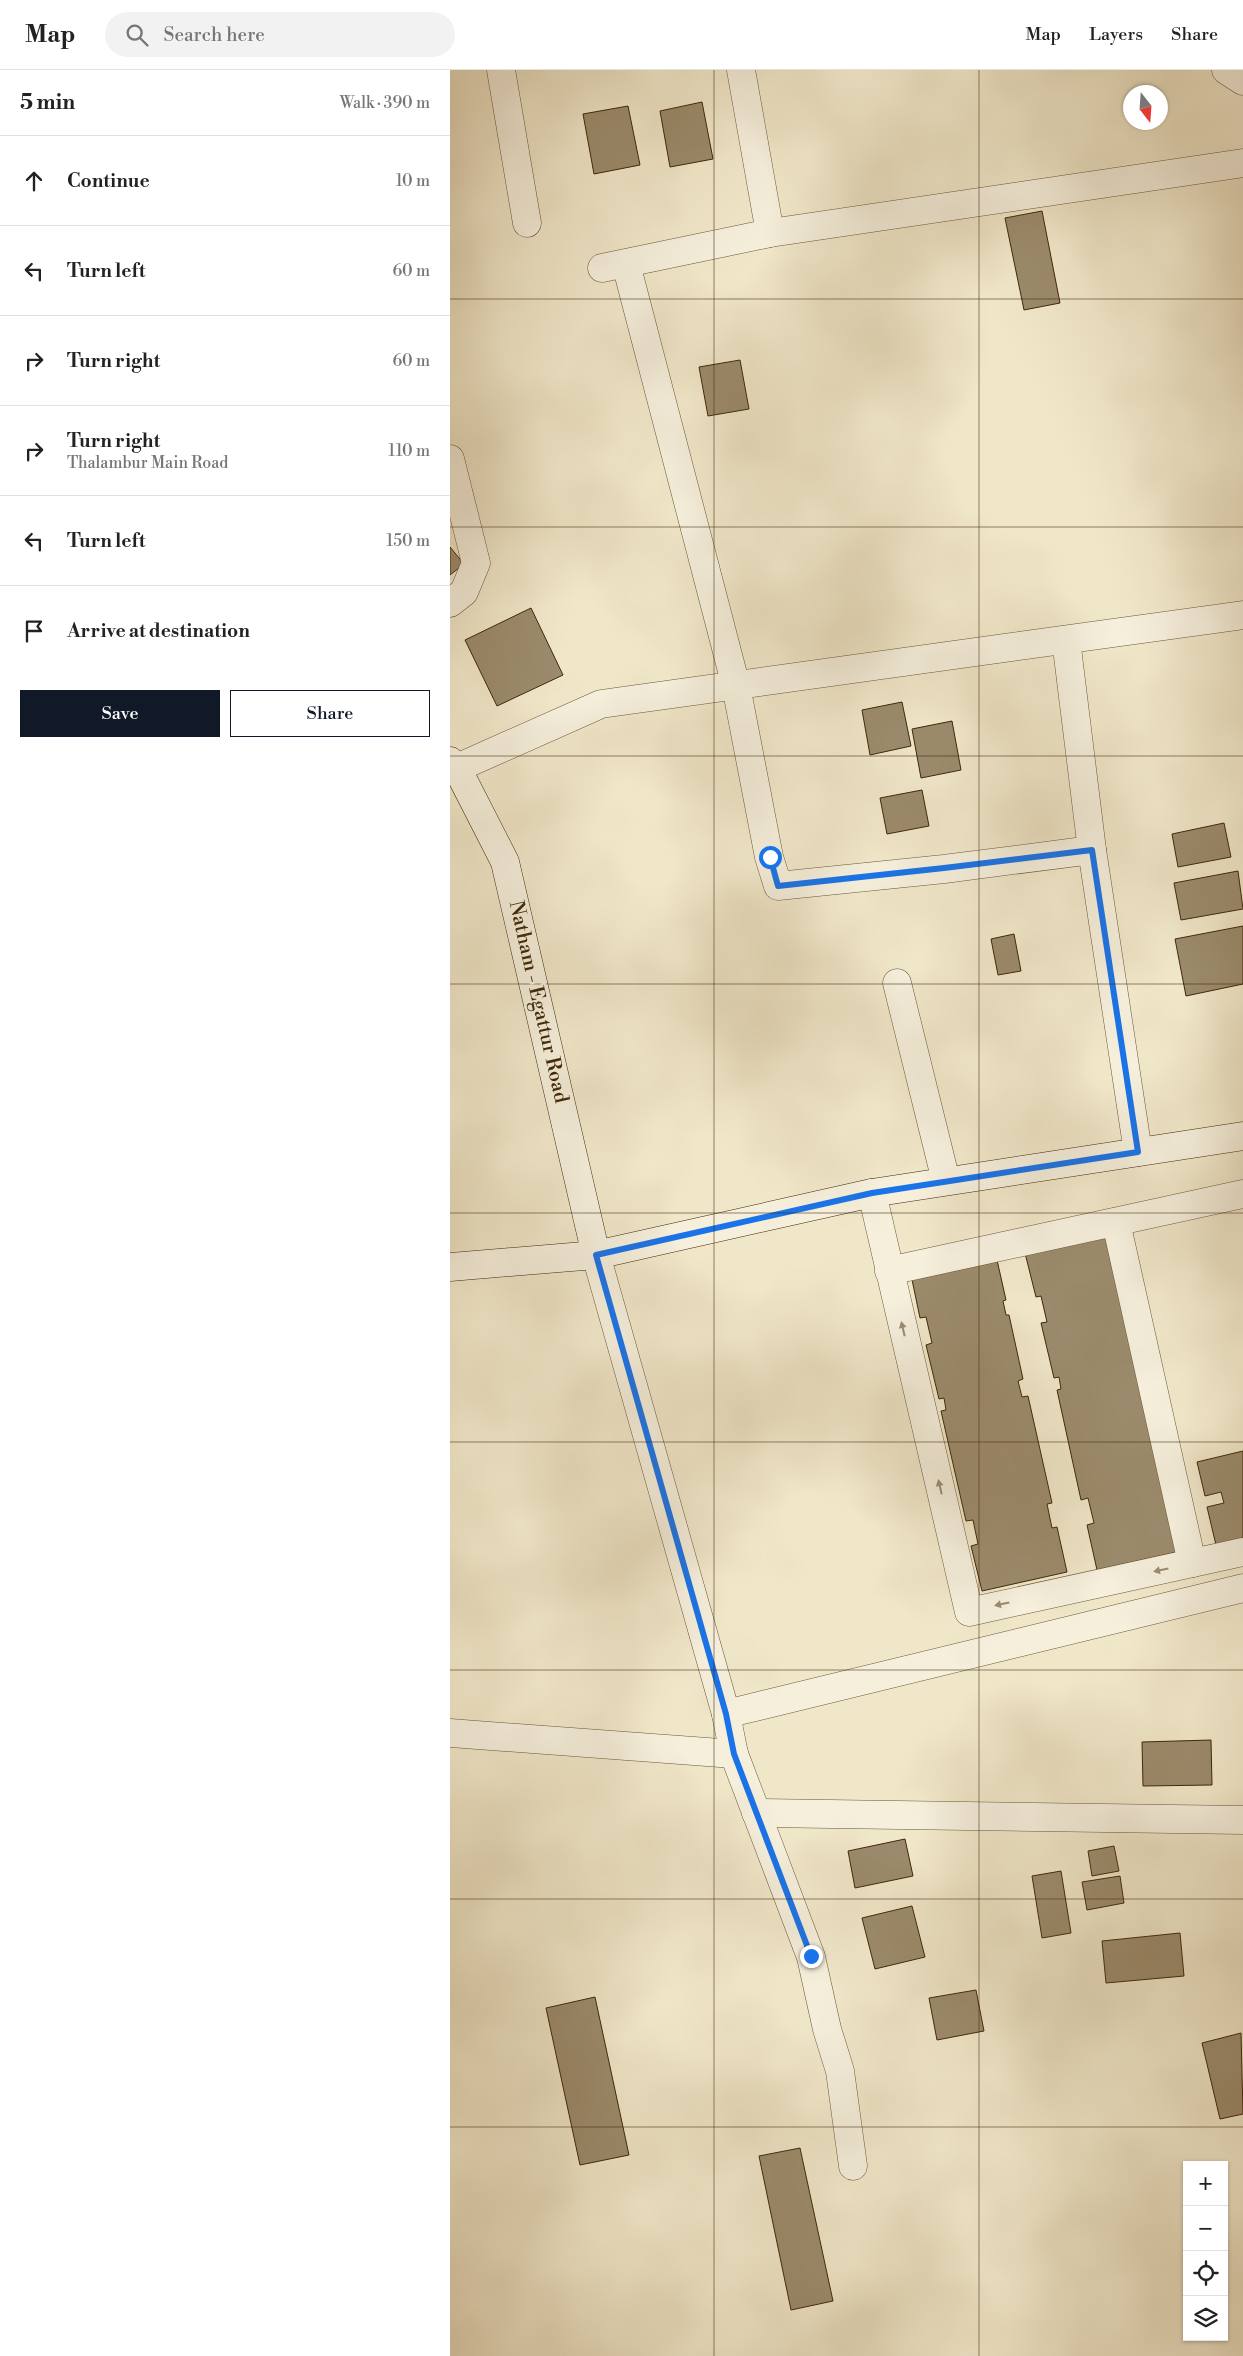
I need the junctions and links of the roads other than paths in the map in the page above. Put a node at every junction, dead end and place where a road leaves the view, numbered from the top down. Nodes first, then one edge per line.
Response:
1 (501, 70) edge
2 (741, 70) edge
3 (1226, 70) edge
4 (1243, 81) edge
5 (1243, 163) edge
6 (527, 223) dead end
7 (770, 233) junction
8 (450, 459) edge
9 (450, 604) edge
10 (1243, 615) edge
11 (1066, 640) junction
12 (736, 686) junction
13 (453, 764) edge
14 (1092, 850) junction
15 (897, 983) dead end
16 (1243, 1136) edge
17 (1138, 1152) junction
18 (946, 1181) junction
19 (872, 1193) junction
20 (1243, 1194) edge
21 (1116, 1222) junction
22 (596, 1255) junction
23 (450, 1267) edge
24 (889, 1271) junction
25 (1243, 1552) edge
26 (1192, 1563) junction
27 (1243, 1588) edge
28 (726, 1714) junction
29 (450, 1733) edge
30 (734, 1754) junction
31 (756, 1813) junction
32 (1243, 1820) edge
33 (853, 2166) dead end

1 - 6 street
2 - 7 street
3 - 4 street
5 - 7 street
7 - 12 street
8 - 9 street
10 - 11 street
11 - 12 street
11 - 14 street
12 - 13 street
12 - 14 street
13 - 22 street, Natham - Egattur Road
14 - 17 street
15 - 18 street
16 - 17 street
17 - 18 street
18 - 19 street
19 - 22 street
19 - 24 street
20 - 21 street
21 - 24 street
21 - 26 street
22 - 23 street
22 - 28 street, Natham - Egattur Road
26 -> 24 street
25 - 26 street
27 - 28 street
28 - 30 street, Natham - Egattur Road
29 - 30 street
30 - 31 street, Natham - Egattur Road
31 - 32 street
31 - 33 street, Natham - Egattur Road

